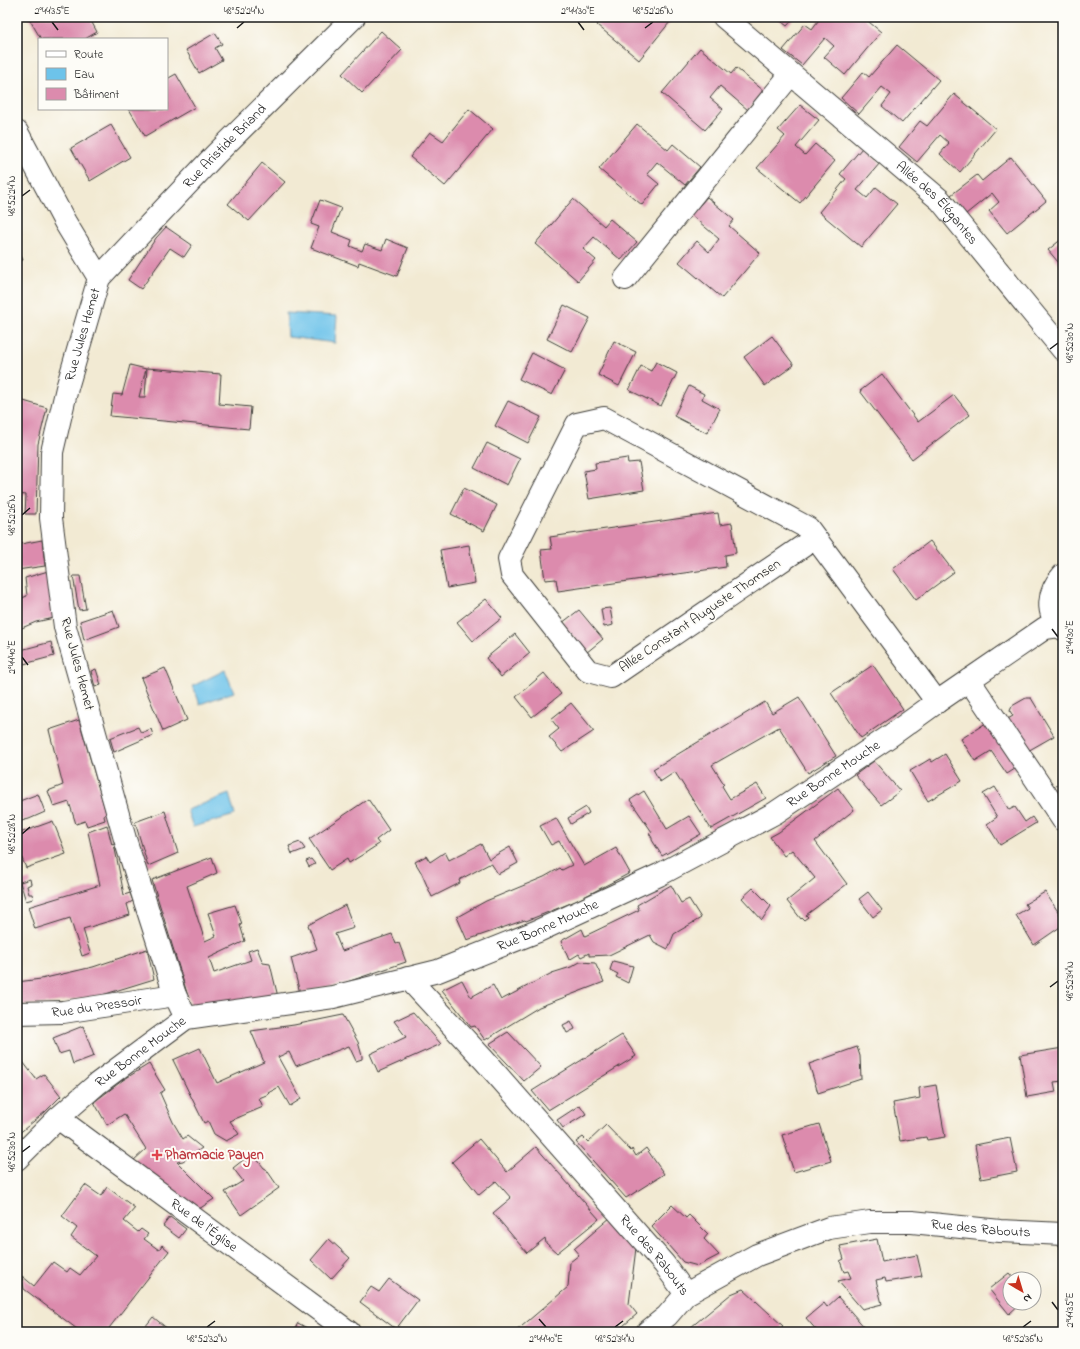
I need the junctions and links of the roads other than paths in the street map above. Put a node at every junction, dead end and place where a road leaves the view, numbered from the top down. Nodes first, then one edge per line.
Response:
1 (354, 17) edge
2 (724, 17) edge
3 (791, 74) junction
4 (17, 132) edge
5 (99, 278) junction
6 (626, 279) dead end
7 (1063, 350) edge
8 (815, 538) junction
9 (1063, 575) edge
10 (1061, 628) edge
11 (970, 680) junction
12 (936, 702) junction
13 (1063, 820) edge
14 (408, 978) junction
15 (175, 995) junction
16 (17, 1013) edge
17 (186, 1018) junction
18 (58, 1118) junction
19 (17, 1159) edge
20 (1063, 1234) edge
21 (686, 1294) junction
22 (346, 1331) edge
23 (647, 1332) edge

1 - 5 street, Rue Aristide Briand
2 - 3 street, Allée des Élégantes
3 - 6 street
3 - 7 street, Allée des Élégantes
4 - 5 street
5 - 15 street, Rue Jules Hemet
8 - 8 street, Allée Constant Auguste Thomsen
8 - 12 street, Allée Constant Auguste Thomsen
9 - 10 street
10 - 11 street, Rue Bonne Mouche
11 - 12 street, Rue Bonne Mouche
11 - 13 street
12 - 14 street, Rue Bonne Mouche
14 - 17 street, Rue Bonne Mouche
14 - 21 street, Rue des Rabouts
15 - 16 street, Rue du Pressoir
15 - 17 street, Rue Jules Hemet
17 - 18 street, Rue Bonne Mouche
18 - 19 street, Rue Bonne Mouche
18 - 22 street, Rue de l'Église
20 - 21 street, Rue des Rabouts
21 - 23 street

